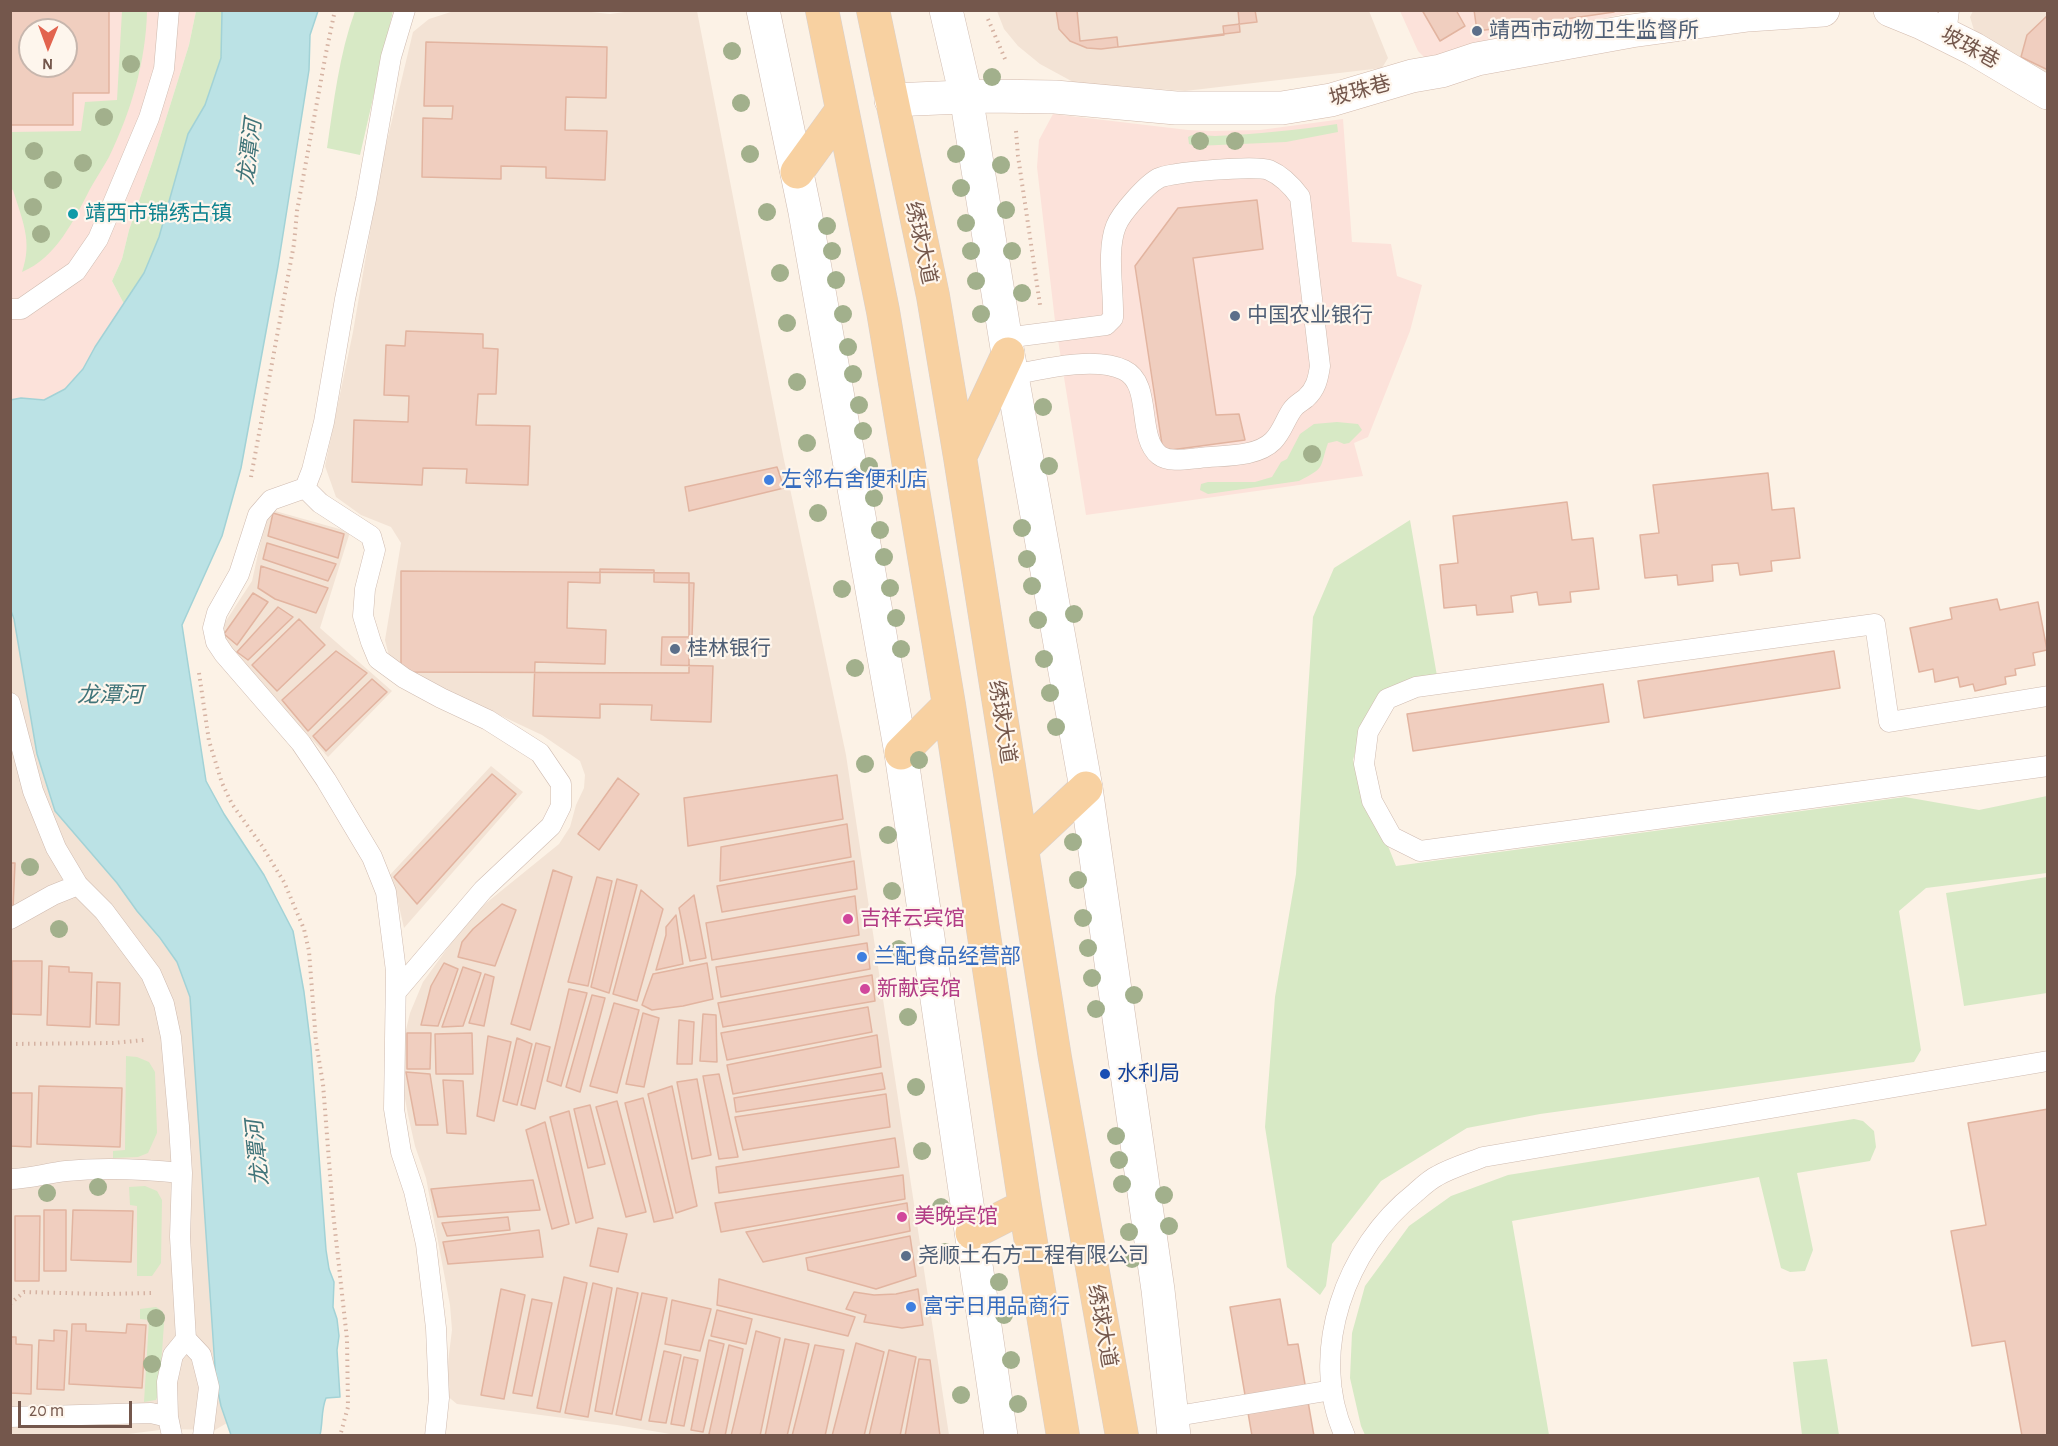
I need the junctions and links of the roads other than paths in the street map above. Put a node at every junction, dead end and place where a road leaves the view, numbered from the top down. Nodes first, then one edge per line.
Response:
1 (169, 10) edge
2 (405, 10) edge
3 (763, 10) edge
4 (822, 10) edge
5 (873, 10) edge
6 (946, 10) edge
7 (1823, 10) edge
8 (1893, 11) edge
9 (1629, 21) edge
10 (1947, 22) edge
11 (2048, 93) edge
12 (966, 96) junction
13 (891, 100) junction
14 (842, 110) junction
15 (797, 172) junction
16 (10, 309) edge
17 (1008, 356) junction
18 (960, 457) junction
19 (305, 488) junction
20 (2048, 696) edge
21 (11, 705) edge
22 (949, 705) junction
23 (901, 753) junction
24 (2048, 766) edge
25 (1086, 788) junction
26 (1022, 848) junction
27 (78, 885) junction
28 (10, 919) edge
29 (396, 992) junction
30 (2048, 1061) edge
31 (182, 1173) junction
32 (10, 1179) edge
33 (1025, 1206) junction
34 (972, 1233) junction
35 (186, 1339) junction
36 (1332, 1390) junction
37 (10, 1416) edge
38 (170, 1426) edge
39 (1172, 1426) edge
40 (203, 1436) edge
41 (435, 1436) edge
42 (1001, 1436) edge
43 (1063, 1436) edge
44 (1122, 1436) edge
45 (1345, 1436) edge

1 - 16 lane
2 - 19 lane
3 - 15 street
4 - 14 main road
5 - 13 main road, 绣球大道
6 - 12 street
7 - 9 street, 坡珠巷
8 - 10 street, 坡珠巷
9 - 12 street, 坡珠巷
10 - 11 street, 坡珠巷
12 - 13 street, 坡珠巷
12 - 17 street
13 - 18 main road, 绣球大道
14 - 15 main road
14 - 22 main road
15 - 23 street
17 - 17 lane
17 - 18 main road
17 - 25 street
18 - 26 main road, 绣球大道
19 - 29 lane
19 - 29 lane
20 - 24 lane
21 - 27 lane
22 - 23 main road
22 - 33 main road
23 - 34 street
25 - 26 main road
25 - 39 street
26 - 44 main road, 绣球大道
27 - 28 lane
27 - 31 lane
29 - 41 lane
30 - 36 lane
31 - 32 lane
31 - 35 lane
33 - 34 main road
33 - 43 main road
34 - 42 street
35 - 38 lane
35 - 40 lane
36 - 39 lane
36 - 45 lane
37 - 38 lane

